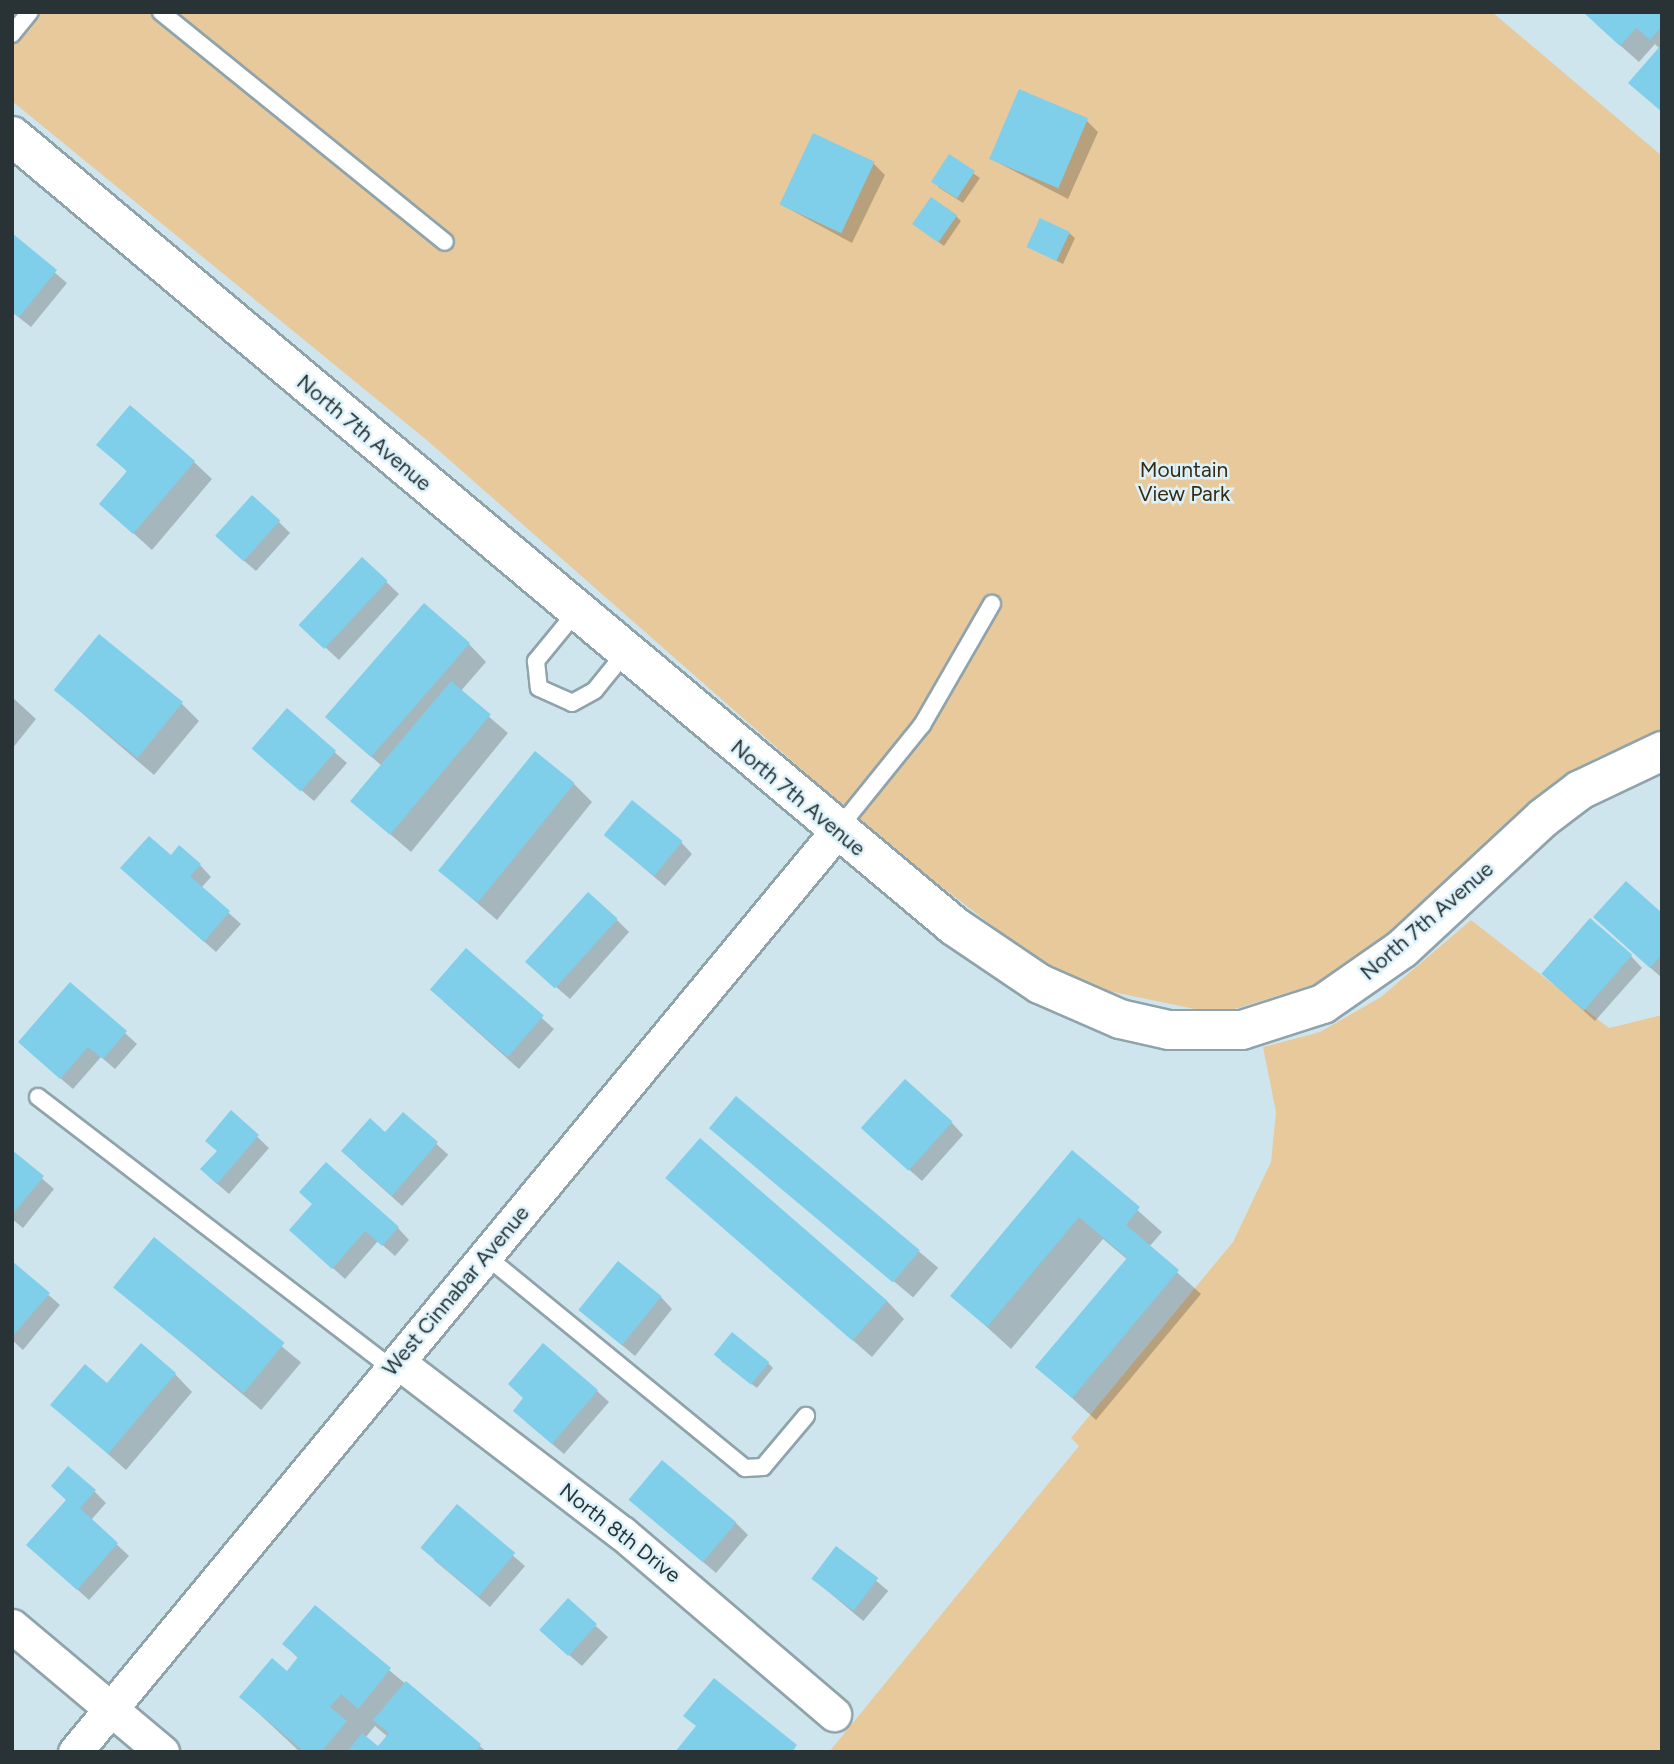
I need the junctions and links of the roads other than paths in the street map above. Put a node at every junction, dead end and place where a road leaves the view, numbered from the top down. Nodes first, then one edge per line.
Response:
1 (30, 12) edge
2 (161, 12) edge
3 (12, 34) edge
4 (12, 136) edge
5 (445, 242) dead end
6 (992, 604) dead end
7 (577, 611) junction
8 (625, 653) junction
9 (1662, 751) edge
10 (837, 831) junction
11 (38, 1097) dead end
12 (486, 1256) junction
13 (395, 1366) junction
14 (806, 1416) dead end
15 (12, 1626) edge
16 (111, 1709) junction
17 (834, 1714) dead end
18 (75, 1752) edge
19 (162, 1752) edge

1 - 3 lane
2 - 5 lane
4 - 7 street, North 7th Avenue
6 - 10 lane
7 - 8 street, North 7th Avenue
7 - 8 lane
8 - 10 street, North 7th Avenue
9 - 10 street, North 7th Avenue
10 - 12 street, West Cinnabar Avenue
11 - 13 lane
12 - 13 street, West Cinnabar Avenue
12 - 14 lane
13 - 16 street, West Cinnabar Avenue
13 - 17 street, North 8th Drive
15 - 16 street
16 - 18 street, West Cinnabar Avenue
16 - 19 street

